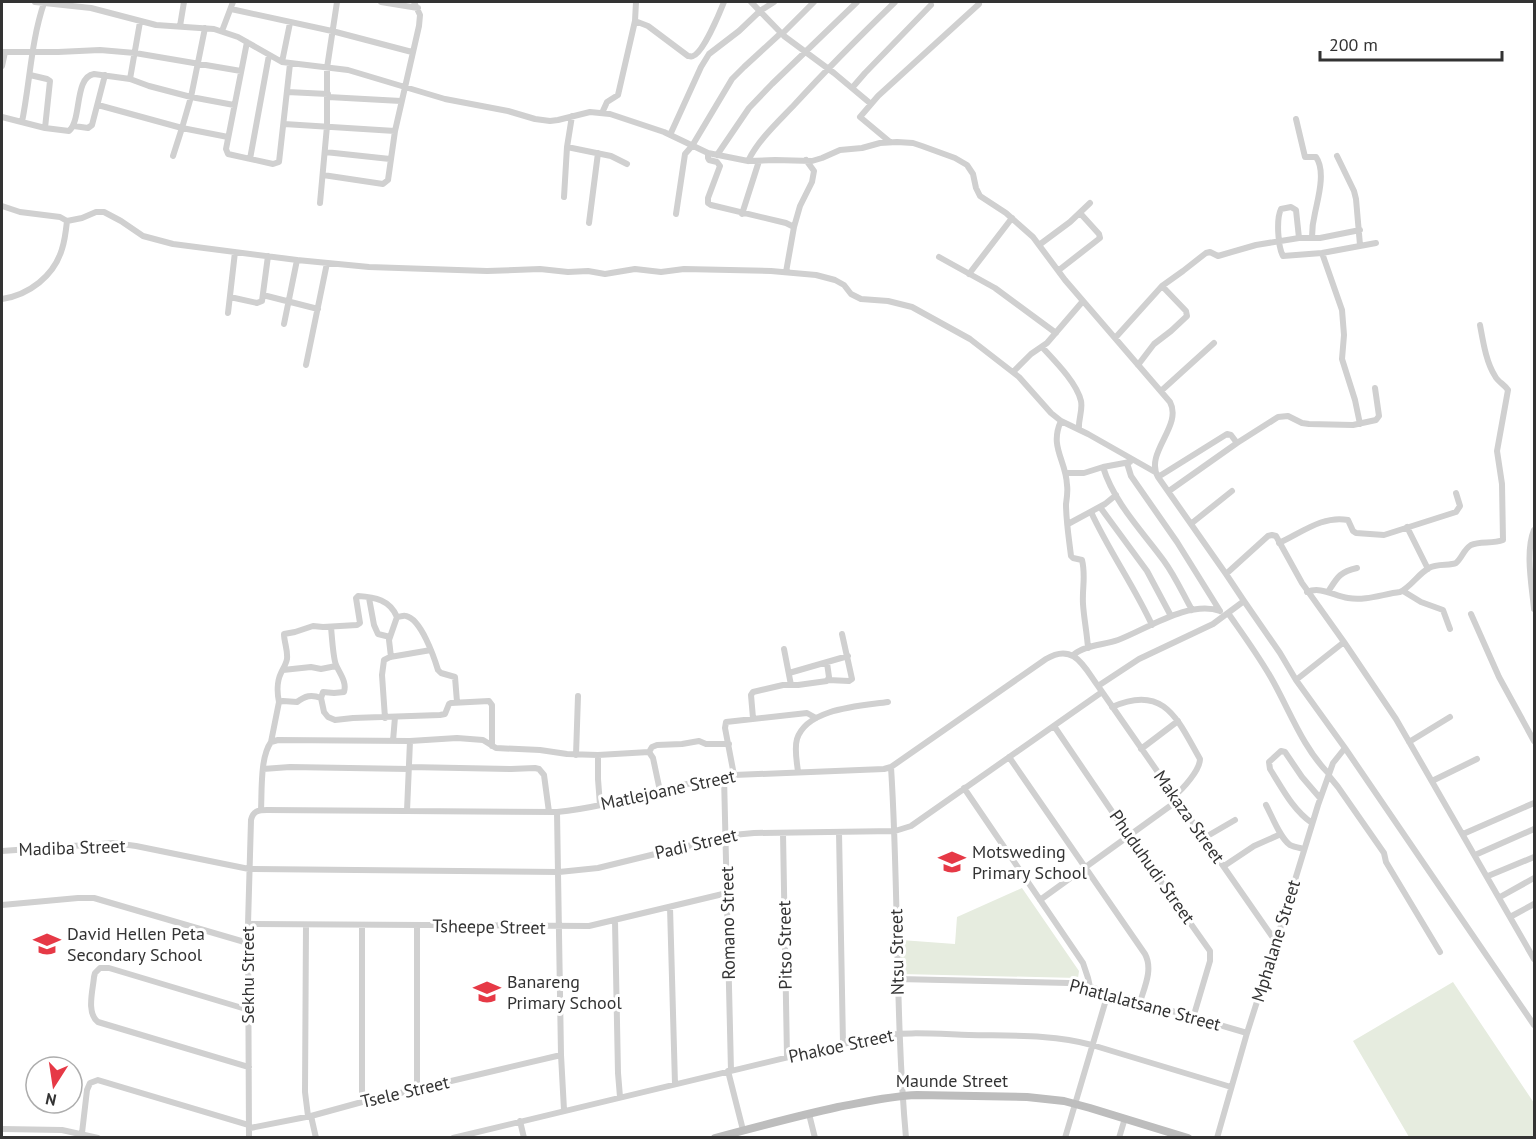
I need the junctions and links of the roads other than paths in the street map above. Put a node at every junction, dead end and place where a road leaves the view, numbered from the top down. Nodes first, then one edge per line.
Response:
1 (35, 2) edge
2 (184, 2) edge
3 (233, 2) edge
4 (337, 2) edge
5 (381, 2) edge
6 (414, 2) edge
7 (636, 2) edge
8 (724, 2) edge
9 (751, 2) edge
10 (774, 2) edge
11 (814, 2) edge
12 (857, 2) edge
13 (895, 2) edge
14 (44, 3) junction
15 (978, 3) dead end
16 (82, 4) edge
17 (931, 5) dead end
18 (418, 8) junction
19 (231, 9) junction
20 (760, 11) junction
21 (635, 21) junction
22 (140, 22) junction
23 (290, 23) junction
24 (180, 26) junction
25 (205, 28) junction
26 (222, 31) junction
27 (332, 31) junction
28 (782, 34) junction
29 (247, 42) junction
30 (33, 51) junction
31 (3, 52) edge
32 (412, 52) junction
33 (804, 52) junction
34 (135, 53) junction
35 (269, 55) junction
36 (286, 63) junction
37 (199, 64) junction
38 (2, 66) edge
39 (327, 68) junction
40 (828, 68) junction
41 (241, 70) junction
42 (30, 75) junction
43 (105, 75) junction
44 (130, 79) junction
45 (405, 86) junction
46 (852, 88) junction
47 (287, 92) junction
48 (328, 95) junction
49 (191, 97) junction
50 (401, 101) junction
51 (872, 104) junction
52 (98, 105) junction
53 (234, 105) junction
54 (602, 112) junction
55 (572, 116) junction
56 (2, 117) edge
57 (1296, 119) dead end
58 (22, 122) junction
59 (284, 124) junction
60 (74, 126) junction
61 (327, 126) junction
62 (45, 128) junction
63 (182, 128) junction
64 (394, 131) junction
65 (670, 135) junction
66 (228, 137) junction
67 (890, 142) junction
68 (692, 146) junction
69 (567, 147) junction
70 (325, 152) junction
71 (598, 153) junction
72 (708, 153) junction
73 (717, 155) junction
74 (173, 156) dead end
75 (1337, 156) dead end
76 (250, 159) junction
77 (390, 159) junction
78 (806, 160) junction
79 (748, 161) junction
80 (759, 161) junction
81 (627, 164) dead end
82 (323, 176) junction
83 (564, 197) dead end
84 (320, 203) dead end
85 (1090, 203) dead end
86 (2, 206) edge
87 (1080, 213) junction
88 (676, 214) dead end
89 (742, 214) junction
90 (1012, 218) junction
91 (67, 221) junction
92 (589, 223) dead end
93 (794, 227) junction
94 (1360, 230) junction
95 (1311, 237) junction
96 (1299, 238) junction
97 (1279, 242) junction
98 (1376, 243) dead end
99 (1039, 244) junction
100 (1360, 245) junction
101 (235, 252) junction
102 (1322, 253) junction
103 (268, 256) junction
104 (939, 256) dead end
105 (297, 260) junction
106 (327, 263) junction
107 (1059, 270) junction
108 (786, 272) junction
109 (969, 274) junction
110 (1162, 285) junction
111 (263, 296) junction
112 (230, 297) junction
113 (2, 299) edge
114 (1083, 301) junction
115 (288, 302) junction
116 (318, 309) junction
117 (228, 313) dead end
118 (284, 324) dead end
119 (1479, 325) dead end
120 (1056, 333) junction
121 (1116, 337) junction
122 (1214, 343) dead end
123 (1042, 347) junction
124 (306, 365) dead end
125 (1138, 365) junction
126 (1013, 372) junction
127 (1375, 388) dead end
128 (1161, 391) junction
129 (1061, 421) junction
130 (1360, 424) junction
131 (1079, 429) junction
132 (1237, 443) junction
133 (1130, 462) junction
134 (1103, 467) junction
135 (1066, 473) junction
136 (1156, 475) junction
137 (1168, 491) junction
138 (1232, 491) dead end
139 (1456, 493) dead end
140 (1116, 495) junction
141 (1100, 507) junction
142 (1090, 512) junction
143 (1192, 523) junction
144 (1068, 524) junction
145 (1407, 527) junction
146 (1534, 530) edge
147 (1280, 543) junction
148 (1357, 568) dead end
149 (1428, 568) junction
150 (1227, 574) junction
151 (1403, 591) junction
152 (1308, 592) junction
153 (1328, 592) junction
154 (369, 598) junction
155 (1244, 601) junction
156 (1534, 609) edge
157 (1192, 610) junction
158 (1225, 613) junction
159 (1471, 614) dead end
160 (1171, 616) junction
161 (397, 617) junction
162 (360, 623) junction
163 (375, 625) junction
164 (1152, 625) junction
165 (331, 627) junction
166 (1450, 629) dead end
167 (842, 634) dead end
168 (390, 637) junction
169 (1344, 642) junction
170 (1088, 648) junction
171 (784, 649) dead end
172 (431, 650) junction
173 (1073, 655) junction
174 (848, 656) junction
175 (391, 657) junction
176 (827, 663) junction
177 (336, 666) junction
178 (283, 670) junction
179 (789, 673) junction
180 (828, 680) junction
181 (1296, 680) junction
182 (791, 685) junction
183 (1100, 689) junction
184 (578, 696) dead end
185 (321, 698) junction
186 (279, 702) junction
187 (457, 702) junction
188 (888, 702) dead end
189 (1112, 707) junction
190 (395, 717) junction
191 (1450, 717) dead end
192 (385, 718) junction
193 (753, 718) junction
194 (816, 718) junction
195 (1178, 721) junction
196 (1053, 726) junction
197 (393, 741) junction
198 (410, 741) junction
199 (1534, 741) edge
200 (271, 742) junction
201 (1409, 742) junction
202 (729, 744) junction
203 (492, 746) junction
204 (1345, 748) junction
205 (1142, 749) junction
206 (649, 752) junction
207 (576, 755) junction
208 (597, 755) junction
209 (1009, 757) junction
210 (1477, 759) dead end
211 (891, 767) junction
212 (409, 768) junction
213 (263, 769) junction
214 (798, 772) junction
215 (734, 775) junction
216 (1329, 775) junction
217 (724, 776) junction
218 (1432, 781) junction
219 (964, 788) junction
220 (660, 791) junction
221 (1320, 798) junction
222 (1175, 799) junction
223 (1534, 803) edge
224 (600, 805) junction
225 (1266, 806) dead end
226 (261, 810) junction
227 (407, 810) junction
228 (549, 812) junction
229 (557, 812) junction
230 (253, 813) joint
231 (1234, 820) dead end
232 (1312, 822) junction
233 (1534, 829) edge
234 (895, 831) junction
235 (839, 832) junction
236 (783, 833) junction
237 (1281, 834) junction
238 (1463, 834) junction
239 (726, 836) junction
240 (1128, 836) junction
241 (1204, 838) junction
242 (1304, 849) junction
243 (2, 851) edge
244 (1475, 855) junction
245 (1534, 857) edge
246 (1224, 866) junction
247 (1084, 868) junction
248 (249, 869) junction
249 (559, 872) junction
250 (1488, 876) junction
251 (1534, 878) edge
252 (727, 893) junction
253 (1500, 897) junction
254 (1040, 900) junction
255 (1534, 904) edge
256 (2, 905) edge
257 (670, 907) junction
258 (1510, 917) junction
259 (615, 921) junction
260 (248, 924) junction
261 (306, 925) junction
262 (362, 926) junction
263 (417, 926) junction
264 (559, 927) junction
265 (1276, 942) junction
266 (248, 943) junction
267 (1440, 952) dead end
268 (1534, 959) edge
269 (898, 979) junction
270 (1089, 987) junction
271 (1108, 993) junction
272 (1140, 1002) junction
273 (249, 1010) junction
274 (1193, 1018) junction
275 (1534, 1025) edge
276 (898, 1033) junction
277 (1247, 1034) junction
278 (843, 1044) junction
279 (1092, 1045) junction
280 (561, 1055) junction
281 (787, 1057) junction
282 (249, 1067) junction
283 (730, 1071) junction
284 (675, 1084) junction
285 (1231, 1087) junction
286 (417, 1089) junction
287 (902, 1095) junction
288 (620, 1097) junction
289 (362, 1102) junction
290 (1074, 1103) junction
291 (564, 1110) junction
292 (809, 1114) junction
293 (310, 1116) junction
294 (1125, 1118) junction
295 (520, 1121) junction
296 (249, 1127) junction
297 (2, 1128) edge
298 (36, 1130) junction
299 (750, 1132) edge
300 (82, 1133) junction
301 (35, 1137) edge
302 (98, 1137) edge
303 (249, 1137) edge
304 (316, 1137) edge
305 (453, 1137) edge
306 (524, 1137) edge
307 (716, 1137) edge
308 (814, 1137) edge
309 (906, 1137) edge
310 (1065, 1137) edge
311 (1119, 1137) edge
312 (1188, 1137) edge
313 (1217, 1137) edge

1 - 14 street
2 - 24 street
3 - 19 street
4 - 27 street
5 - 18 street
6 - 18 street
7 - 21 street
8 - 21 street
9 - 20 street
10 - 20 street
11 - 28 street
12 - 33 street
13 - 40 street
14 - 16 street
14 - 30 street
15 - 51 street
16 - 22 street
17 - 46 street
18 - 32 street
19 - 23 street
19 - 26 street
20 - 28 street
20 - 65 street
21 - 54 street
22 - 24 street
22 - 34 street
23 - 27 street
23 - 36 street
24 - 25 street
25 - 26 street
25 - 37 street
26 - 29 street
27 - 32 street
27 - 39 street
28 - 33 street
28 - 68 street
29 - 35 street
29 - 41 street
30 - 31 street
30 - 34 street
30 - 42 street
31 - 38 street
32 - 45 street
33 - 40 street
33 - 73 street
34 - 37 street
34 - 44 street
35 - 36 street
35 - 76 street
36 - 39 street
36 - 47 street
37 - 41 street
37 - 49 street
39 - 45 street
39 - 48 street
40 - 46 street
40 - 79 street
41 - 53 street
42 - 58 street
42 - 62 street
43 - 44 street
43 - 52 street
43 - 60 street
44 - 49 street
45 - 50 street
45 - 55 street
46 - 51 street
47 - 48 street
47 - 59 street
48 - 50 street
48 - 61 street
49 - 53 street
49 - 63 street
50 - 64 street
51 - 67 street
52 - 60 street
52 - 63 street
53 - 66 street
54 - 55 street
54 - 65 street
55 - 69 street
56 - 58 street
57 - 95 street
58 - 62 street
59 - 61 street
59 - 76 street
60 - 62 street
61 - 64 street
61 - 70 street
63 - 66 street
63 - 74 street
64 - 77 street
65 - 68 street
66 - 76 street
67 - 78 street
67 - 90 street
68 - 72 street
68 - 88 street
69 - 71 street
69 - 83 street
70 - 77 street
70 - 82 street
71 - 81 street
71 - 92 street
72 - 73 street
72 - 89 street
73 - 79 street
75 - 94 street
77 - 82 street
78 - 80 street
78 - 93 street
79 - 80 street
80 - 89 street
82 - 84 street
85 - 87 street
86 - 91 street
87 - 99 street
87 - 107 street
89 - 93 street
90 - 99 street
90 - 109 street
91 - 101 street
91 - 113 street
93 - 108 street
94 - 95 street
94 - 100 street
95 - 96 street
96 - 97 street
96 - 97 street
97 - 102 street
97 - 110 street
98 - 100 street
99 - 107 street
100 - 102 street
101 - 103 street
101 - 112 street
102 - 130 street
103 - 105 street
103 - 111 street
104 - 109 street
105 - 106 street
105 - 115 street
106 - 108 street
106 - 116 street
107 - 114 street
108 - 126 street
109 - 120 street
110 - 121 street
110 - 125 street
111 - 112 street
111 - 115 street
112 - 117 street
114 - 120 street
114 - 121 street
115 - 116 street
115 - 118 street
116 - 124 street
119 - 149 street
120 - 123 street
121 - 125 street
122 - 128 street
123 - 126 street
123 - 131 street
125 - 128 street
126 - 129 street
127 - 130 street
128 - 136 street
129 - 131 street
129 - 135 street
130 - 132 street
131 - 133 street
132 - 136 street
132 - 137 street
133 - 134 street
133 - 136 street
133 - 158 street
134 - 135 street
134 - 140 street
135 - 144 street
136 - 137 street
137 - 143 street
138 - 143 street
139 - 145 street
140 - 141 street
140 - 157 street
141 - 142 street
141 - 160 street
142 - 144 street
142 - 164 street
143 - 150 street
144 - 170 street
145 - 147 street
145 - 149 street
146 - 156 street
147 - 150 street
147 - 152 street
148 - 153 street
149 - 151 street
150 - 155 street
151 - 153 street
151 - 166 street
152 - 153 street
152 - 169 street
154 - 161 street
154 - 162 street
154 - 163 street
155 - 158 street, Padi Street
155 - 181 street
157 - 158 street, Matlejoane Street
157 - 160 street, Matlejoane Street
158 - 183 street, Padi Street
158 - 216 street
159 - 199 street
160 - 164 street, Matlejoane Street
161 - 168 street
161 - 172 street
162 - 163 street
162 - 165 street
163 - 168 street
164 - 170 street, Matlejoane Street
165 - 177 street
165 - 178 street
167 - 174 street
168 - 175 street
169 - 181 street
169 - 201 street
170 - 173 street, Matlejoane Street
171 - 179 street
172 - 175 street
172 - 187 street
173 - 183 street
173 - 211 street, Matlejoane Street
174 - 176 street
174 - 180 street
175 - 192 street
176 - 179 street
176 - 180 street
177 - 178 street
177 - 185 street
178 - 186 street
179 - 182 street
180 - 182 street
181 - 204 street
182 - 193 street
183 - 189 street, Makaza Street
183 - 196 street, Padi Street
184 - 207 street
185 - 186 street
185 - 192 street
186 - 200 street
187 - 190 street
187 - 203 street
188 - 194 street
189 - 195 street
189 - 205 street, Makaza Street
190 - 192 street
190 - 197 street
191 - 201 street
193 - 194 street
193 - 202 street
194 - 214 street
195 - 205 street
195 - 222 street
196 - 209 street, Padi Street
196 - 240 street, Phuduhudi Street
197 - 198 street
197 - 200 street
198 - 203 street
198 - 212 street
200 - 213 street
201 - 218 street
202 - 206 street
202 - 215 street
203 - 207 street
204 - 216 street, Mphalane Street
204 - 275 street
205 - 222 street, Makaza Street
206 - 208 street
206 - 220 street
207 - 208 street
208 - 224 street
209 - 219 street, Padi Street
209 - 247 street
210 - 218 street
211 - 214 street, Matlejoane Street
211 - 234 street, Ntsu Street
212 - 213 street
212 - 227 street
212 - 228 street
213 - 226 street
214 - 215 street, Matlejoane Street
215 - 217 street, Matlejoane Street
216 - 221 street, Mphalane Street
216 - 267 street
217 - 220 street, Matlejoane Street
217 - 239 street, Romano Street
218 - 238 street
219 - 234 street, Padi Street
219 - 254 street
220 - 224 street, Matlejoane Street
221 - 232 street, Mphalane Street
221 - 232 street
222 - 240 street
222 - 241 street, Makaza Street
223 - 238 street
224 - 229 street, Matlejoane Street
225 - 237 street
226 - 227 street, Matlejoane Street
226 - 230 street, Matlejoane Street
227 - 228 street, Matlejoane Street
228 - 229 street, Matlejoane Street
229 - 249 street
230 - 248 street, Sekhu Street
231 - 241 street
232 - 242 street, Mphalane Street
233 - 244 street
234 - 235 street, Padi Street
234 - 269 street, Ntsu Street
235 - 236 street, Padi Street
235 - 278 street
236 - 239 street, Padi Street
236 - 281 street, Pitso Street
237 - 242 street
237 - 246 street
238 - 244 street
239 - 249 street, Padi Street
239 - 252 street, Romano Street
240 - 247 street
240 - 274 street, Phuduhudi Street
241 - 246 street, Makaza Street
242 - 265 street, Mphalane Street
243 - 248 street, Madiba Street
244 - 250 street
245 - 250 street
246 - 265 street, Makaza Street
247 - 254 street
247 - 272 street
248 - 249 street, Padi Street
248 - 260 street, Sekhu Street
249 - 264 street
250 - 253 street
251 - 253 street
252 - 257 street, Tsheepe Street
252 - 283 street, Romano Street
253 - 258 street
254 - 270 street
255 - 258 street
256 - 266 street
257 - 259 street, Tsheepe Street
257 - 284 street
258 - 268 street
259 - 264 street, Tsheepe Street
259 - 288 street
260 - 261 street, Tsheepe Street
260 - 266 street, Sekhu Street
261 - 262 street, Tsheepe Street
261 - 293 street
262 - 263 street, Tsheepe Street
262 - 289 street
263 - 264 street, Tsheepe Street
263 - 286 street
264 - 280 street
265 - 277 street, Mphalane Street
266 - 273 street, Sekhu Street
269 - 270 street, Phatlalatsane Street
269 - 276 street, Ntsu Street
270 - 271 street, Phatlalatsane Street
271 - 272 street, Phatlalatsane Street
271 - 279 street
272 - 274 street, Phatlalatsane Street
273 - 282 street, Sekhu Street
273 - 282 street
274 - 277 street, Phatlalatsane Street
276 - 278 street, Phakoe Street
276 - 279 street, Phakoe Street
276 - 287 street, Ntsu Street
277 - 285 street, Mphalane Street
278 - 281 street, Phakoe Street
279 - 285 street, Phakoe Street
279 - 290 street
280 - 286 street, Tsele Street
280 - 291 street
281 - 283 street, Phakoe Street
282 - 296 street, Sekhu Street
283 - 284 street, Phakoe Street
283 - 299 street, Romano Street
284 - 288 street, Phakoe Street
285 - 313 street, Mphalane Street
286 - 289 street, Tsele Street
287 - 290 street, Maunde Street
287 - 292 street, Maunde Street
287 - 309 street, Ntsu Street
288 - 291 street, Phakoe Street
289 - 293 street, Tsele Street
290 - 294 street, Maunde Street
290 - 310 street
291 - 295 street, Phakoe Street
292 - 299 street, Maunde Street
292 - 308 street
293 - 296 street, Tsele Street
293 - 304 street
294 - 311 street
294 - 312 street, Maunde Street
295 - 305 street, Phakoe Street
295 - 306 street
296 - 300 street
296 - 303 street, Sekhu Street
297 - 298 street
298 - 300 street
298 - 301 street
299 - 307 street, Maunde Street
300 - 302 street

